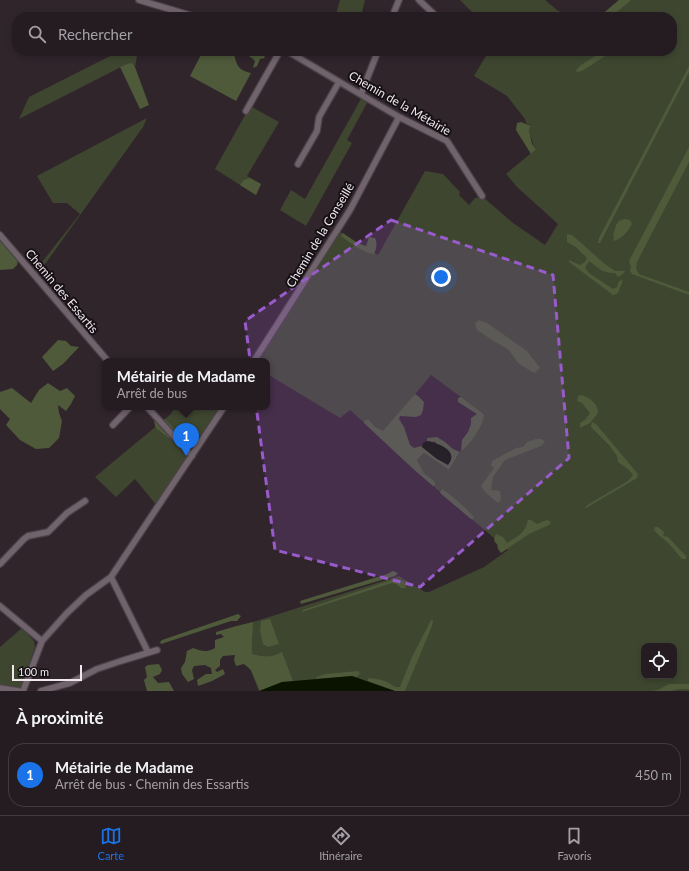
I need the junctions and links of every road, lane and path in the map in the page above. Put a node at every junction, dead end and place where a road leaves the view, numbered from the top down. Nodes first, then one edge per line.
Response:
1 (139, 0) edge
2 (399, 0) edge
3 (419, 0) edge
4 (179, 12) edge
5 (394, 12) edge
6 (432, 12) edge
7 (277, 56) edge
8 (295, 56) edge
9 (376, 56) edge
10 (339, 82) junction
11 (361, 94) junction
12 (246, 111) dead end
13 (399, 117) junction
14 (298, 164) dead end
15 (482, 196) dead end
16 (0, 235) edge
17 (105, 358) edge
18 (256, 358) edge
19 (127, 410) edge
20 (150, 410) edge
21 (222, 410) edge
22 (113, 425) dead end
23 (192, 456) junction
24 (85, 501) dead end
25 (0, 564) edge
26 (111, 577) junction
27 (0, 606) edge
28 (42, 641) junction
29 (157, 650) dead end
30 (148, 652) junction
31 (0, 688) edge
32 (19, 691) edge
33 (23, 691) edge
34 (41, 691) edge

1 - 4 street
2 - 5 street
3 - 6 street
7 - 12 street
8 - 10 street, Chemin de la Métairie
9 - 11 street
10 - 11 street, Chemin de la Métairie
10 - 14 street
11 - 13 street, Chemin de la Métairie
13 - 15 street, Chemin de la Métairie
13 - 18 street, Chemin de la Conseillé
16 - 17 street, Chemin des Essartis
19 - 22 street
20 - 23 street
21 - 23 street
23 - 26 street
24 - 25 street
26 - 28 street
26 - 30 street
27 - 28 street
28 - 33 street
29 - 30 street
30 - 34 street
31 - 32 street

